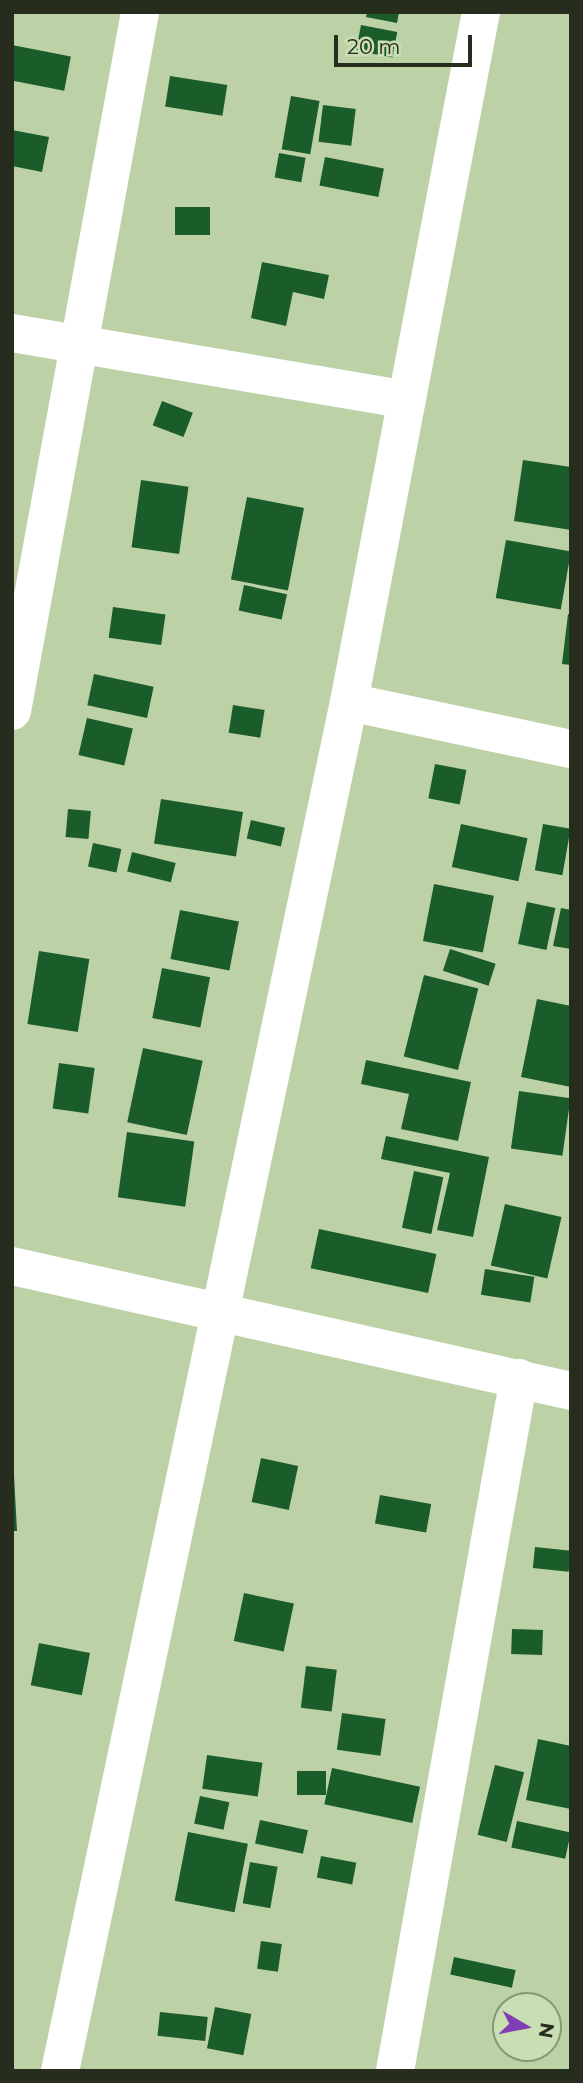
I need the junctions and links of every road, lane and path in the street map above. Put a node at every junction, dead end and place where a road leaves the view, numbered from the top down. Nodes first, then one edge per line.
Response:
1 (140, 12) edge
2 (481, 12) edge
3 (12, 333) edge
4 (80, 346) junction
5 (404, 399) junction
6 (349, 702) junction
7 (12, 711) edge
8 (571, 749) edge
9 (12, 1266) edge
10 (219, 1310) junction
11 (519, 1378) junction
12 (571, 1391) edge
13 (60, 2071) edge
14 (395, 2071) edge

1 - 4 street
2 - 5 street
3 - 4 street
4 - 5 street
4 - 7 street
5 - 6 street
6 - 8 street
6 - 10 street
9 - 10 street
10 - 11 street
10 - 13 street
11 - 12 street
11 - 14 street

